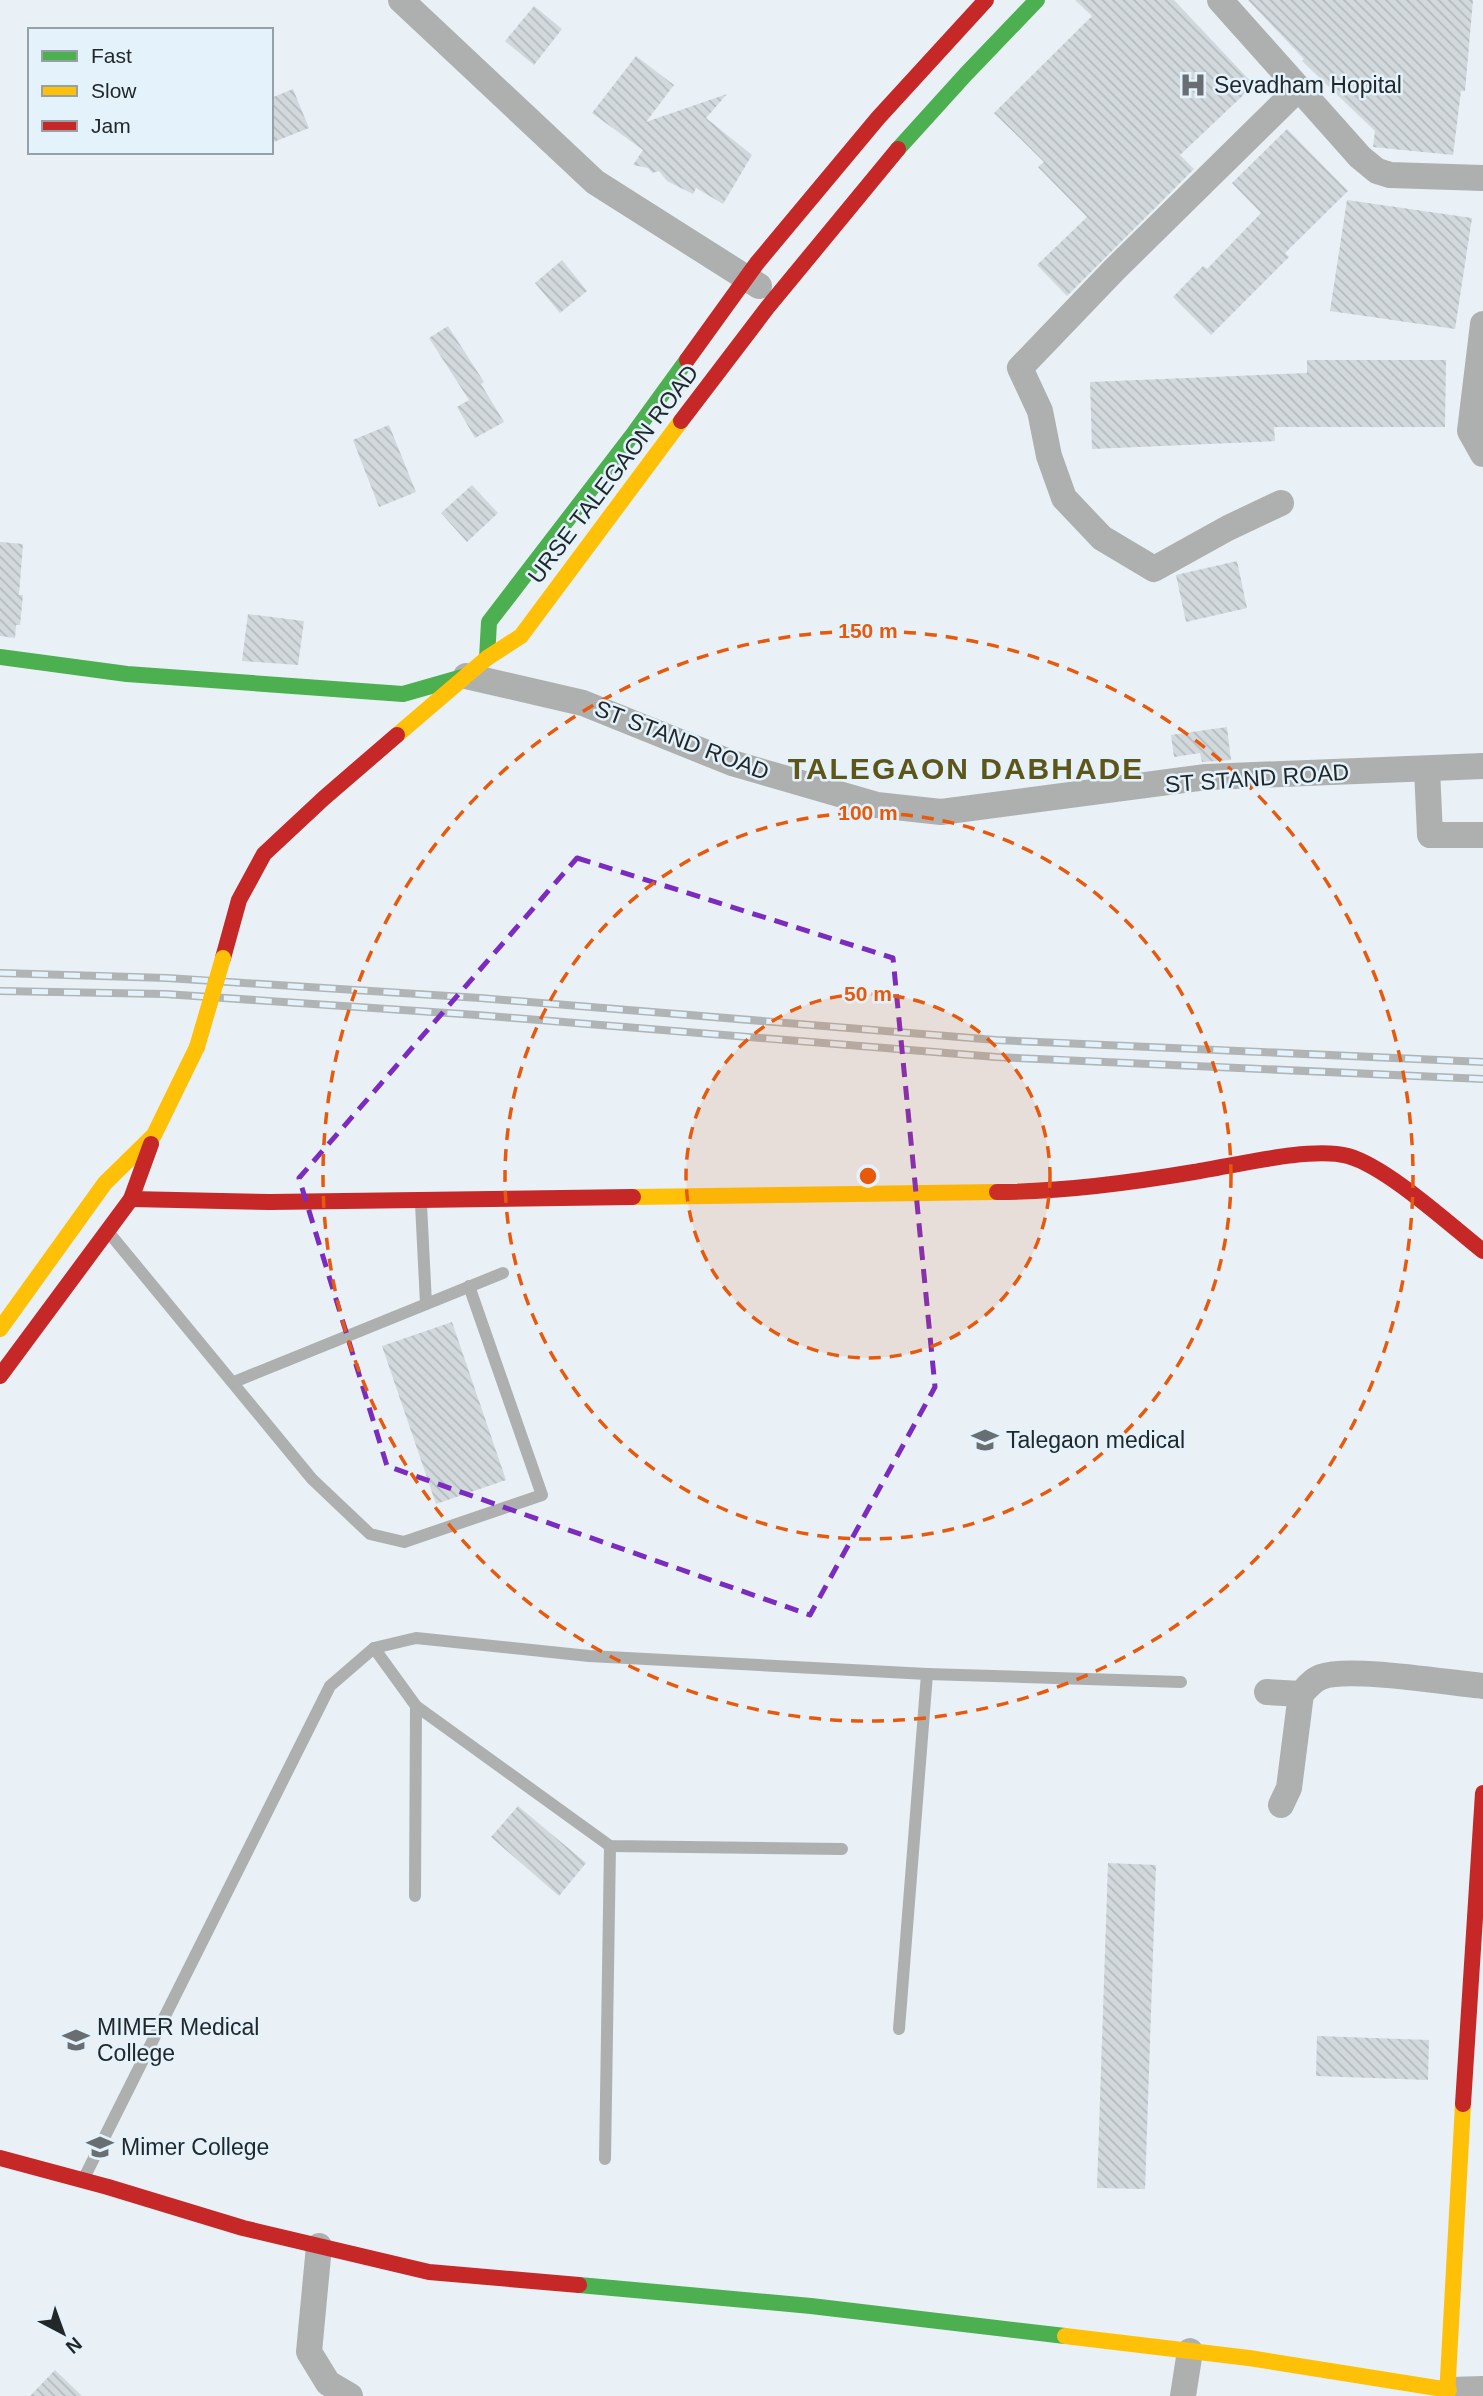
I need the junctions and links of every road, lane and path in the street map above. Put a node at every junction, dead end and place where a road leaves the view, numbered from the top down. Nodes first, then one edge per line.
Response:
1 (401, 0) edge
2 (986, 0) edge
3 (1037, 0) edge
4 (1220, 0) edge
5 (1299, 88) junction
6 (1483, 178) edge
7 (746, 278) junction
8 (776, 296) junction
9 (1483, 324) edge
10 (1483, 454) edge
11 (1281, 502) dead end
12 (0, 657) edge
13 (487, 658) junction
14 (466, 676) junction
15 (1483, 766) edge
16 (1427, 769) junction
17 (1483, 835) edge
18 (154, 1135) junction
19 (131, 1199) junction
20 (421, 1200) junction
21 (108, 1231) junction
22 (1483, 1251) edge
23 (503, 1273) dead end
24 (469, 1286) junction
25 (426, 1304) junction
26 (0, 1329) edge
27 (0, 1376) edge
28 (234, 1381) junction
29 (374, 1648) junction
30 (928, 1674) junction
31 (1181, 1682) dead end
32 (1483, 1686) edge
33 (1267, 1692) dead end
34 (1301, 1694) junction
35 (416, 1706) junction
36 (1483, 1793) edge
37 (1281, 1805) dead end
38 (610, 1846) junction
39 (842, 1849) dead end
40 (415, 1896) dead end
41 (899, 2029) dead end
42 (1472, 2142) edge
43 (0, 2158) edge
44 (605, 2160) dead end
45 (83, 2180) junction
46 (319, 2246) junction
47 (1190, 2351) junction
48 (1483, 2389) edge
49 (1448, 2393) edge
50 (350, 2396) edge
51 (1183, 2396) edge

1 - 7 street
2 - 7 main road
3 - 8 main road, URSE TALEGAON ROAD
4 - 5 street
5 - 6 street
5 - 11 street
7 - 8 street
7 - 13 main road
8 - 13 main road, URSE TALEGAON ROAD
9 - 10 street
12 - 14 main road
13 - 14 main road, URSE TALEGAON ROAD
14 - 16 street, ST STAND ROAD
14 - 18 main road, URSE TALEGAON ROAD, bridge
15 - 16 street, ST STAND ROAD
16 - 17 street
18 - 19 main road
18 - 26 main road
19 - 20 main road
19 - 21 main road
20 - 22 main road
20 - 25 lane
21 - 27 main road
21 - 28 lane
23 - 24 lane
24 - 25 lane
24 - 28 lane
25 - 28 lane
29 - 30 lane
29 - 35 lane
29 - 45 lane
30 - 31 lane
30 - 41 lane
32 - 34 street
33 - 34 street
34 - 37 street
35 - 38 lane
35 - 40 lane
36 - 42 main road
38 - 39 lane
38 - 44 lane
42 - 49 main road
43 - 45 main road
45 - 46 main road
46 - 47 main road
46 - 50 street
47 - 49 main road
47 - 51 street
48 - 49 street

